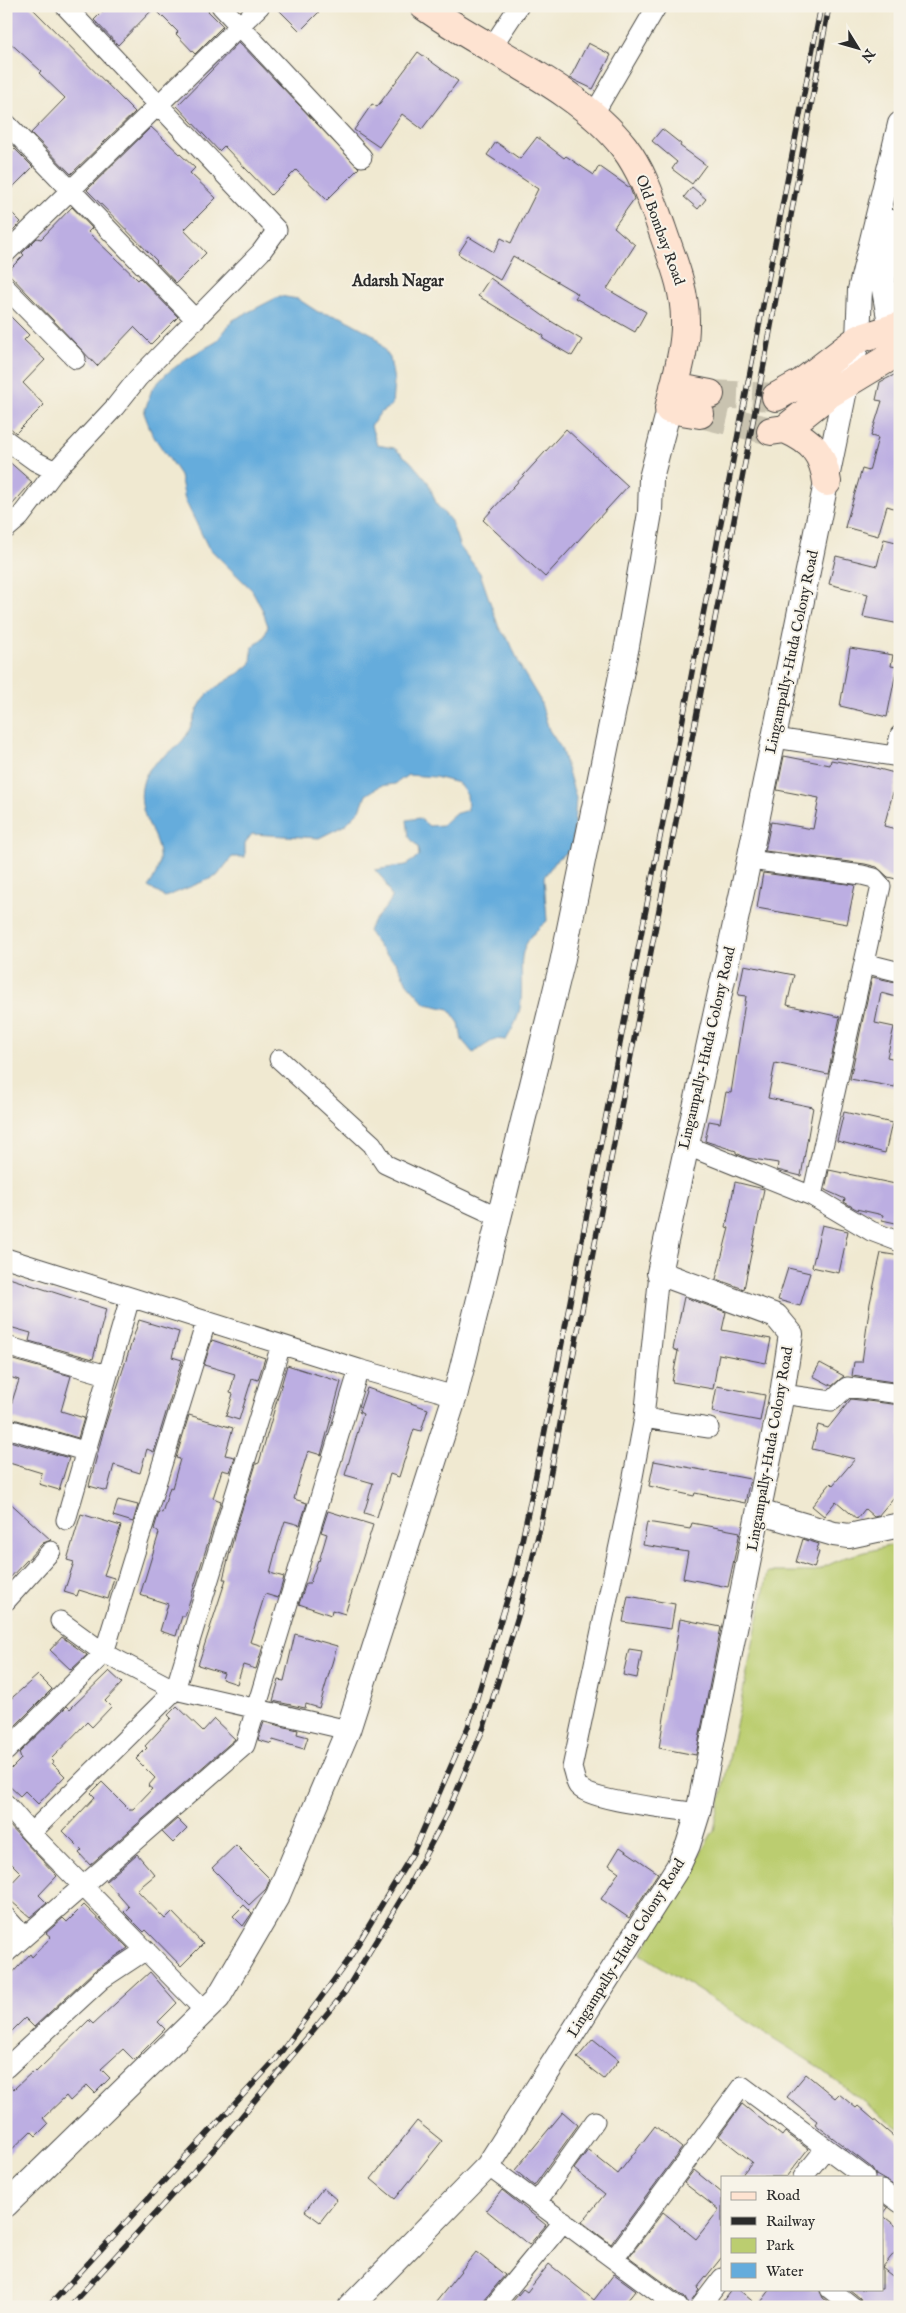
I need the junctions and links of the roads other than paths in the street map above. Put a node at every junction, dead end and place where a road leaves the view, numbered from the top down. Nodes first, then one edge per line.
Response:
1 (64, 6) edge
2 (221, 6) edge
3 (260, 6) edge
4 (424, 6) edge
5 (453, 6) edge
6 (519, 6) edge
7 (657, 6) edge
8 (240, 26) junction
9 (499, 36) junction
10 (159, 105) junction
11 (599, 105) junction
12 (6, 123) edge
13 (900, 124) edge
14 (362, 157) dead end
15 (889, 170) junction
16 (71, 190) junction
17 (6, 254) edge
18 (6, 288) edge
19 (196, 320) junction
20 (897, 335) edge
21 (858, 339) junction
22 (76, 359) dead end
23 (846, 384) junction
24 (776, 397) tunnel mouth
25 (687, 401) junction
26 (6, 440) edge
27 (55, 471) junction
28 (827, 482) junction
29 (6, 529) edge
30 (900, 735) edge
31 (775, 738) junction
32 (897, 757) edge
33 (750, 860) junction
34 (864, 963) junction
35 (900, 972) edge
36 (279, 1059) dead end
37 (686, 1145) junction
38 (812, 1196) junction
39 (499, 1217) junction
40 (900, 1242) edge
41 (6, 1258) edge
42 (659, 1272) junction
43 (130, 1298) junction
44 (206, 1322) junction
45 (281, 1345) junction
46 (6, 1346) edge
47 (359, 1369) junction
48 (108, 1375) junction
49 (782, 1394) junction
50 (900, 1394) edge
51 (455, 1396) junction
52 (644, 1418) junction
53 (6, 1428) edge
54 (709, 1428) dead end
55 (84, 1451) junction
56 (759, 1512) junction
57 (66, 1520) dead end
58 (900, 1525) edge
59 (51, 1550) dead end
60 (6, 1601) edge
61 (60, 1621) dead end
62 (104, 1653) junction
63 (175, 1690) junction
64 (255, 1707) junction
65 (348, 1730) junction
66 (6, 1751) edge
67 (6, 1804) edge
68 (698, 1813) junction
69 (31, 1833) junction
70 (83, 1887) junction
71 (6, 1917) edge
72 (24, 1936) junction
73 (146, 1950) junction
74 (6, 1953) edge
75 (205, 2011) junction
76 (6, 2068) edge
77 (595, 2121) dead end
78 (826, 2148) junction
79 (488, 2166) junction
80 (804, 2176) edge
81 (864, 2176) edge
82 (884, 2191) edge
83 (8, 2200) edge
84 (538, 2202) junction
85 (900, 2203) edge
86 (564, 2221) junction
87 (614, 2259) junction
88 (721, 2279) edge
89 (831, 2290) edge
90 (350, 2307) edge
91 (493, 2307) edge
92 (678, 2307) edge
93 (700, 2307) edge
94 (853, 2307) edge

1 - 10 street
2 - 8 street
3 - 8 street
4 - 25 main road, Old Bombay Road
5 - 9 main road, Old Bombay Road
6 - 9 street
7 - 11 street
8 - 10 street
8 - 14 street
9 - 11 main road, Old Bombay Road
10 - 16 street
10 - 19 street
11 - 25 main road, Old Bombay Road
12 - 16 street
13 - 15 street, Lingampally-Huda Colony Road
15 - 20 street
15 - 21 street, Lingampally-Huda Colony Road
16 - 17 street
16 - 19 street
18 - 22 street
19 - 27 street
20 - 21 main road
20 - 23 main road
21 - 23 street, Lingampally-Huda Colony Road
21 - 24 main road
23 - 28 street, Lingampally-Huda Colony Road
23 - 28 main road
25 - 39 street
26 - 27 street
27 - 29 street
28 - 31 street, Lingampally-Huda Colony Road
30 - 32 street
31 - 32 street
31 - 33 street, Lingampally-Huda Colony Road
33 - 34 street
33 - 37 street, Lingampally-Huda Colony Road
34 - 35 street
34 - 38 street
36 - 39 street
37 - 38 street
37 - 42 street, Lingampally-Huda Colony Road
38 - 40 street
39 - 51 street
41 - 43 street
42 - 49 street, Lingampally-Huda Colony Road
42 - 52 street
43 - 44 street
43 - 48 street
44 - 45 street
44 - 62 street
45 - 47 street
45 - 63 street
46 - 48 street
47 - 51 street
47 - 64 street
48 - 55 street
49 - 50 street
49 - 56 street, Lingampally-Huda Colony Road
51 - 65 street
52 - 54 street
52 - 68 street
53 - 55 street
55 - 57 street
56 - 58 street
56 - 68 street, Lingampally-Huda Colony Road
59 - 60 street
61 - 62 street
62 - 63 street
62 - 66 street
63 - 64 street
63 - 69 street
64 - 65 street
64 - 70 street
65 - 75 street
67 - 69 street
68 - 79 street, Lingampally-Huda Colony Road
69 - 70 street
70 - 72 street
70 - 73 street
71 - 72 street
72 - 74 street
73 - 75 street
73 - 76 street
75 - 83 street
77 - 84 street
78 - 80 street
78 - 81 street
78 - 87 street
79 - 84 street
79 - 90 street, Lingampally-Huda Colony Road
82 - 85 street
84 - 86 street
86 - 87 street
86 - 91 street
87 - 92 street
88 - 93 street
89 - 94 street

